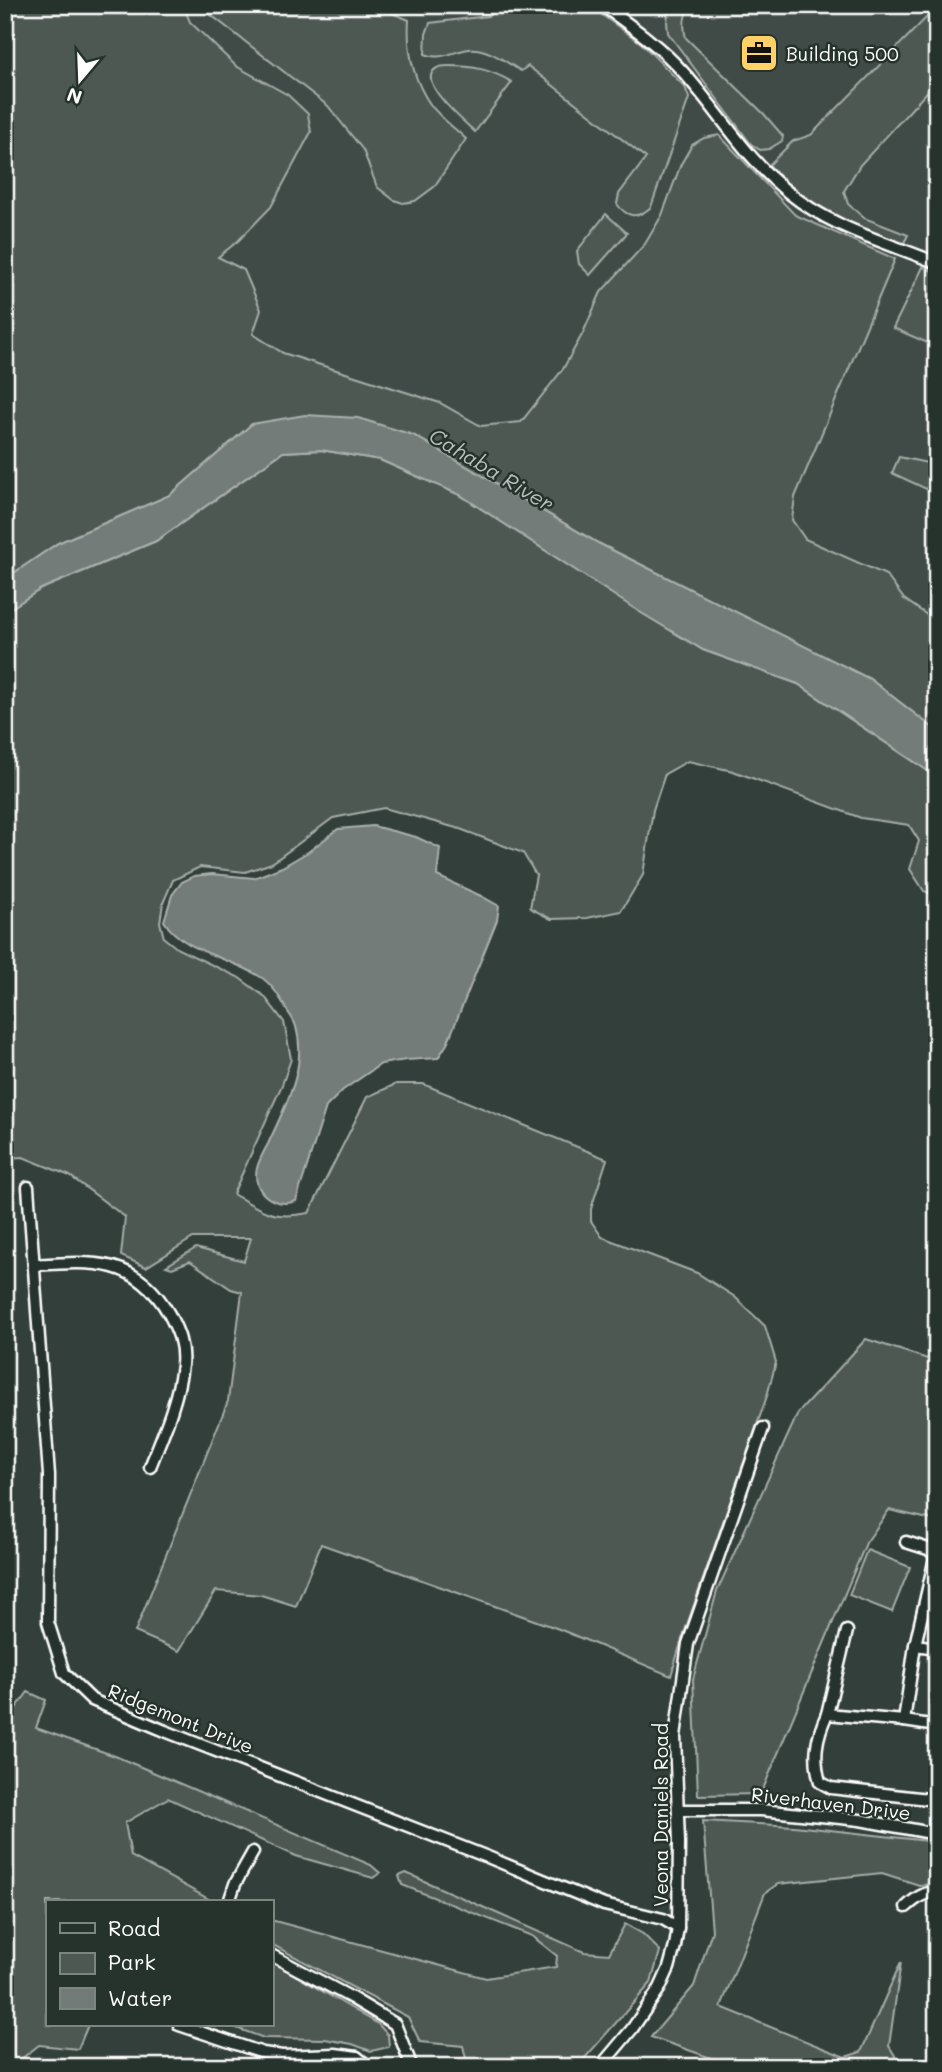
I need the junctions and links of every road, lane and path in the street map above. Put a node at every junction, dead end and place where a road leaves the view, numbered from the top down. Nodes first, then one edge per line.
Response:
1 (602, 5) edge
2 (937, 263) edge
3 (28, 1187) dead end
4 (34, 1265) junction
5 (763, 1428) dead end
6 (150, 1467) dead end
7 (906, 1542) dead end
8 (847, 1631) dead end
9 (915, 1645) junction
10 (937, 1647) edge
11 (827, 1714) junction
12 (904, 1721) junction
13 (937, 1726) edge
14 (937, 1800) edge
15 (679, 1810) junction
16 (937, 1834) edge
17 (253, 1852) dead end
18 (937, 1891) edge
19 (230, 1900) edge
20 (906, 1907) dead end
21 (678, 1928) junction
22 (273, 1956) edge
23 (182, 2026) edge
24 (369, 2067) edge
25 (412, 2067) edge
26 (600, 2067) edge

1 - 2 street
3 - 4 street, Ridgemont Drive
4 - 6 street
4 - 21 street, Ridgemont Drive
5 - 15 street, Veona Daniels Road
7 - 9 street
8 - 11 street
9 - 10 street
9 - 12 street
11 - 12 street
11 - 14 street
12 - 13 street
15 - 16 street, Riverhaven Drive
15 - 21 street, Veona Daniels Road
17 - 19 street
18 - 20 street
21 - 26 street, Veona Daniels Road
22 - 25 street
23 - 24 street

